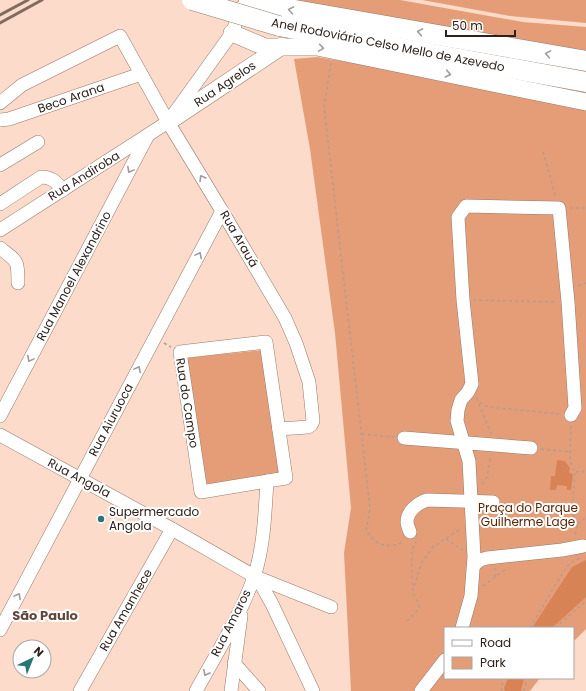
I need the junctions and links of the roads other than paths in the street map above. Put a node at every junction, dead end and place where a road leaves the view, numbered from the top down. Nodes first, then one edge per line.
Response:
1 (192, 0) edge
2 (244, 0) edge
3 (258, 3) edge
4 (232, 33) junction
5 (282, 46) junction
6 (586, 61) edge
7 (141, 74) junction
8 (586, 82) edge
9 (0, 102) edge
10 (586, 102) edge
11 (0, 120) edge
12 (168, 122) junction
13 (148, 136) junction
14 (38, 142) dead end
15 (0, 165) edge
16 (63, 190) junction
17 (0, 204) edge
18 (222, 211) junction
19 (0, 230) edge
20 (0, 248) edge
21 (18, 283) dead end
22 (571, 415) road end
23 (0, 416) edge
24 (279, 429) junction
25 (0, 436) edge
26 (404, 438) road end
27 (464, 442) junction
28 (531, 448) road end
29 (80, 478) junction
30 (267, 481) junction
31 (471, 502) junction
32 (493, 502) dead end
33 (172, 528) junction
34 (410, 532) road end
35 (582, 552) road end
36 (474, 561) junction
37 (254, 576) junction
38 (243, 606) junction
39 (331, 607) dead end
40 (462, 627) edge
41 (0, 630) edge
42 (444, 661) edge
43 (234, 663) junction
44 (308, 689) edge
45 (80, 691) edge
46 (196, 691) edge
47 (231, 691) edge
48 (259, 691) edge
49 (421, 691) edge

1 - 8 highway, Anel Rodoviário Celso Mello de Azevedo, bridge
2 - 4 street
6 -> 3 highway, Anel Rodoviário Celso Mello de Azevedo
4 - 5 main road, Anel Rodoviário Celso Mello de Azevedo
4 - 12 street
5 -> 10 main road, Anel Rodoviário Celso Mello de Azevedo
5 - 12 main road, Rua Agrelos
7 - 9 street, Rua Arauá
7 - 11 street, Beco Arana
7 - 12 street, Rua Arauá
12 - 13 street, Rua Andiroba
18 -> 12 street, Rua Arauá
13 - 16 street, Rua Andiroba
13 -> 23 street, Rua Manoel Alexandrino
14 - 15 street
16 - 17 street
16 - 19 street, Rua Andiroba
18 - 24 street, Rua Arauá
29 -> 18 street, Rua Aiuruoca
20 - 21 street
22 - 27 street
24 - 30 street, Rua do Campo
24 - 30 street, Rua do Campo
25 - 29 street, Rua Angola
26 - 27 street
27 - 28 street
27 - 31 street
29 - 33 street, Rua Angola
41 -> 29 street, Rua Aiuruoca
30 - 37 street, Rua Amaros
31 - 32 street
31 - 34 street
31 - 36 street
33 - 37 street, Rua Angola
33 - 45 street, Rua Amanhece
35 - 36 street
36 - 40 street
37 - 38 street, Rua Amaros
37 - 39 street
37 - 44 street, Rua Angola
38 - 43 street
38 -> 46 street, Rua Amaros
42 - 49 street
43 - 47 street
43 - 48 street

